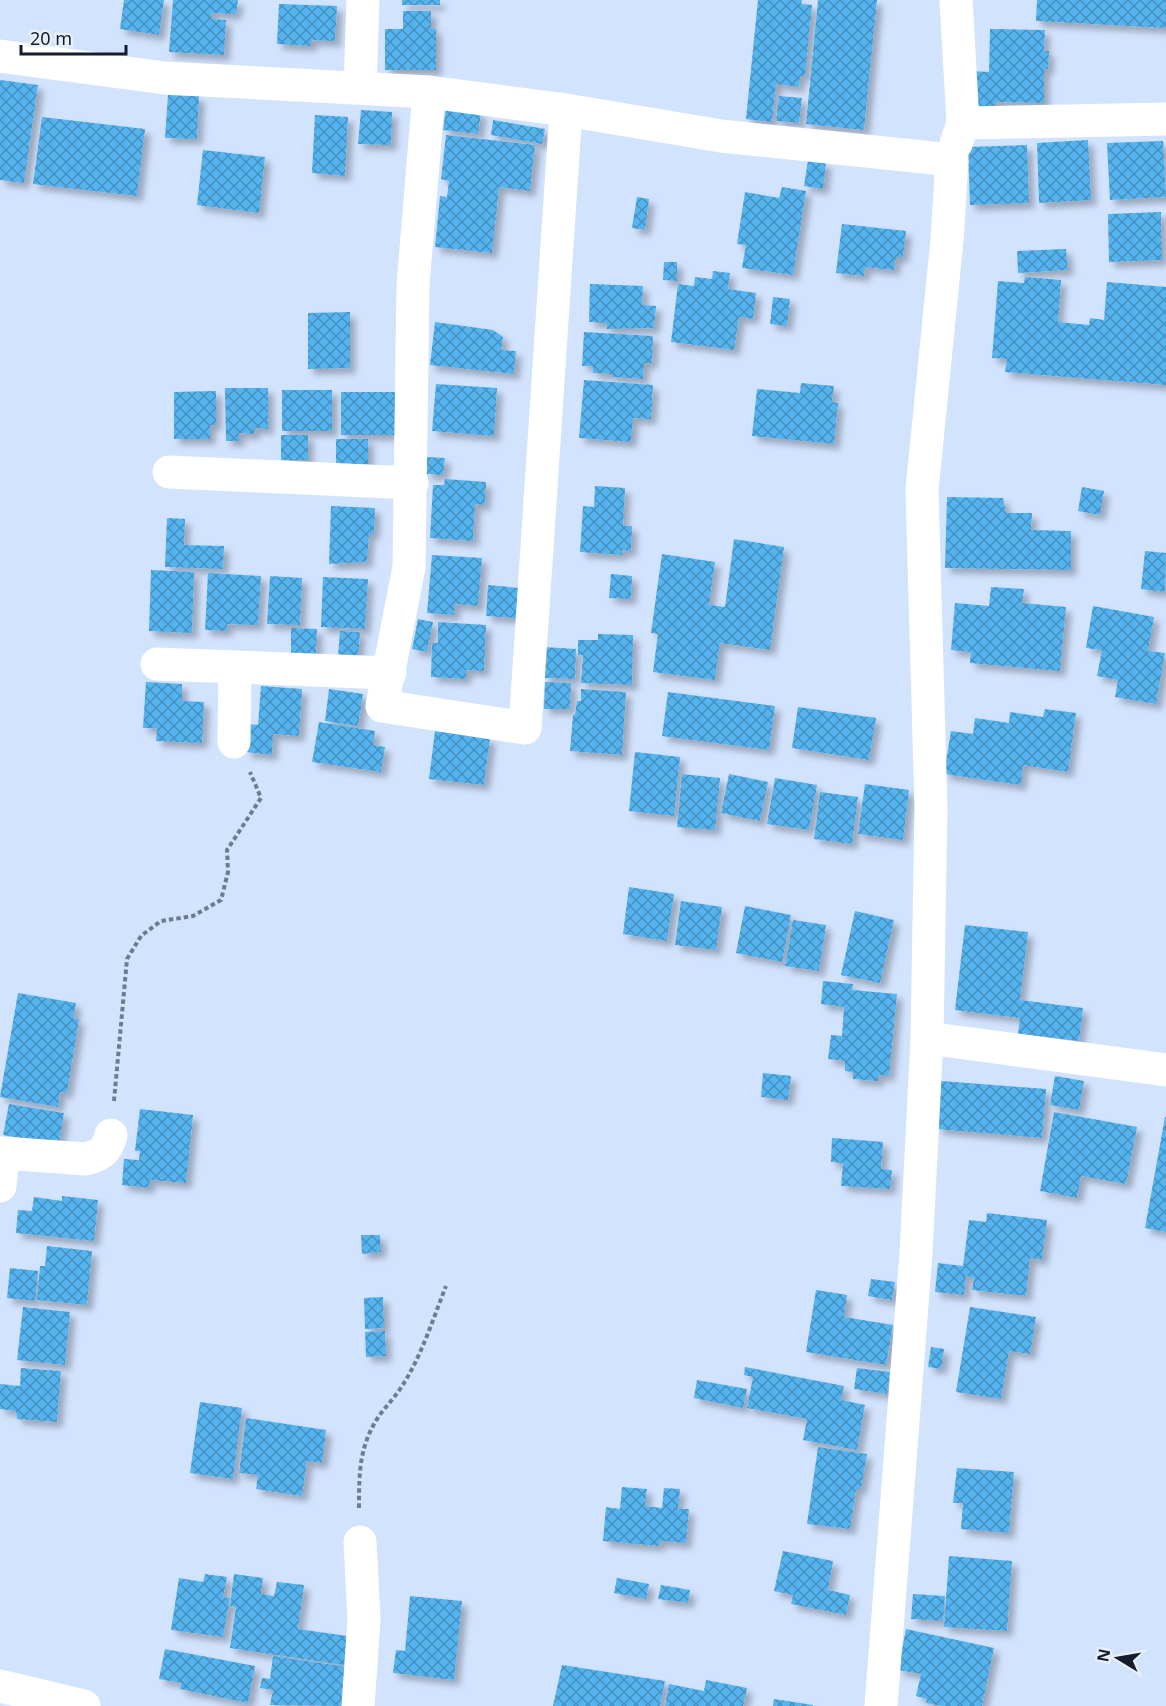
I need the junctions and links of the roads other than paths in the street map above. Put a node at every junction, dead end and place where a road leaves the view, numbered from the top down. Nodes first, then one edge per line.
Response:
1 (363, 0) edge
2 (956, 0) edge
3 (0, 56) edge
4 (360, 88) junction
5 (429, 92) junction
6 (566, 110) junction
7 (1166, 119) edge
8 (963, 123) junction
9 (952, 160) junction
10 (169, 472) dead end
11 (412, 483) junction
12 (158, 664) dead end
13 (235, 667) junction
14 (390, 674) junction
15 (234, 742) road end
16 (927, 1038) junction
17 (1166, 1070) edge
18 (111, 1135) road end
19 (2, 1153) edge
20 (0, 1186) edge
21 (360, 1542) road end
22 (0, 1686) edge
23 (84, 1706) edge
24 (358, 1706) edge
25 (881, 1706) edge

1 - 4 main road
2 - 8 main road
3 - 4 main road
4 - 5 main road
5 - 6 main road
5 - 11 main road
6 - 9 main road
6 - 14 main road
7 - 8 main road
8 - 9 main road
9 - 16 main road
10 - 11 main road
11 - 14 main road
12 - 13 main road
13 - 14 main road
13 - 15 main road
16 - 17 main road
16 - 25 main road
18 - 19 main road
19 - 20 main road
21 - 24 main road
22 - 23 main road

